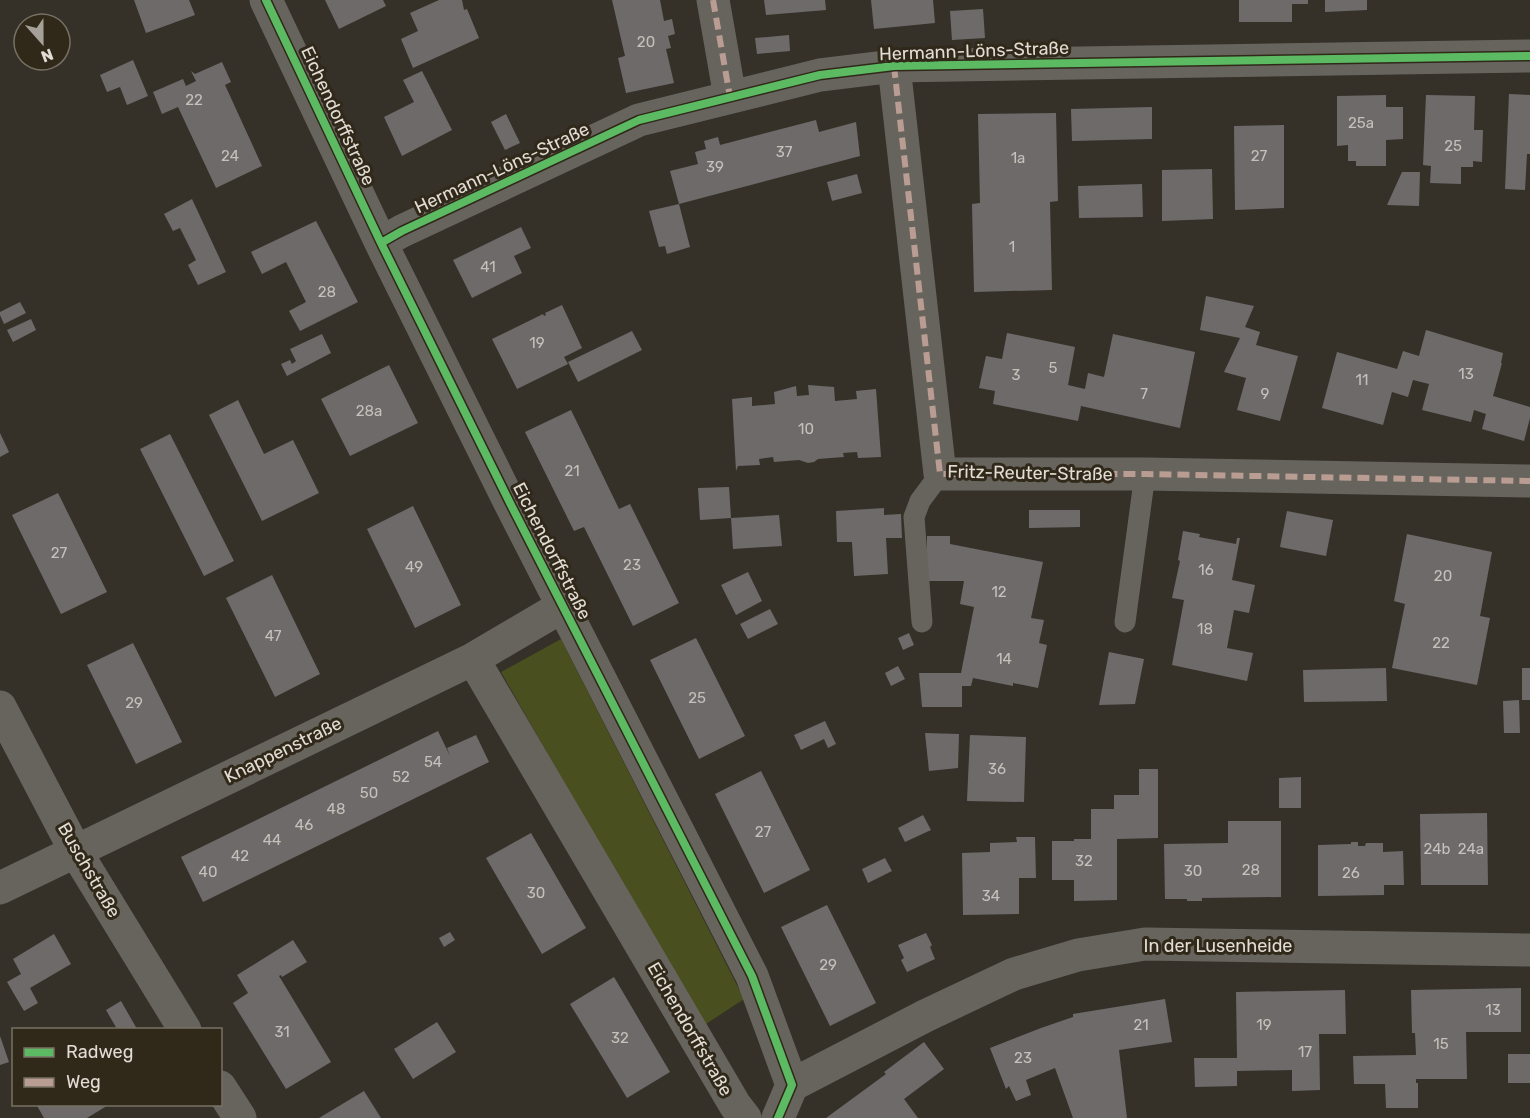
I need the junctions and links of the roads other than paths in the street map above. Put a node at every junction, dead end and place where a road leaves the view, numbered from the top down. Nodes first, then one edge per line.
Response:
1 (266, 0) edge
2 (713, 0) edge
3 (1530, 56) edge
4 (894, 66) junction
5 (730, 97) junction
6 (381, 243) junction
7 (940, 474) junction
8 (1145, 474) junction
9 (1530, 481) edge
10 (563, 606) junction
11 (922, 622) dead end
12 (1125, 622) dead end
13 (473, 659) junction
14 (0, 706) edge
15 (76, 852) junction
16 (0, 888) edge
17 (1530, 950) edge
18 (184, 1028) edge
19 (792, 1085) junction
20 (222, 1090) edge
21 (240, 1118) edge
22 (745, 1118) edge
23 (778, 1118) edge

1 - 6 street, Eichendorffstraße
2 - 5 street
3 - 4 street, Hermann-Löns-Straße
4 - 5 street, Hermann-Löns-Straße
4 - 7 street, Fritz-Reuter-Straße
5 - 6 street, Hermann-Löns-Straße
6 - 10 street, Eichendorffstraße
7 - 8 street, Fritz-Reuter-Straße
7 - 11 lane
8 - 9 street, Fritz-Reuter-Straße
8 - 12 lane
10 - 13 street, Knappenstraße
10 - 19 street, Eichendorffstraße
13 - 15 street, Knappenstraße
13 - 22 street, Eichendorffstraße
14 - 15 street, Buschstraße
15 - 16 street, Knappenstraße
15 - 18 street, Buschstraße
17 - 19 street, In der Lusenheide
19 - 23 street
20 - 21 street

